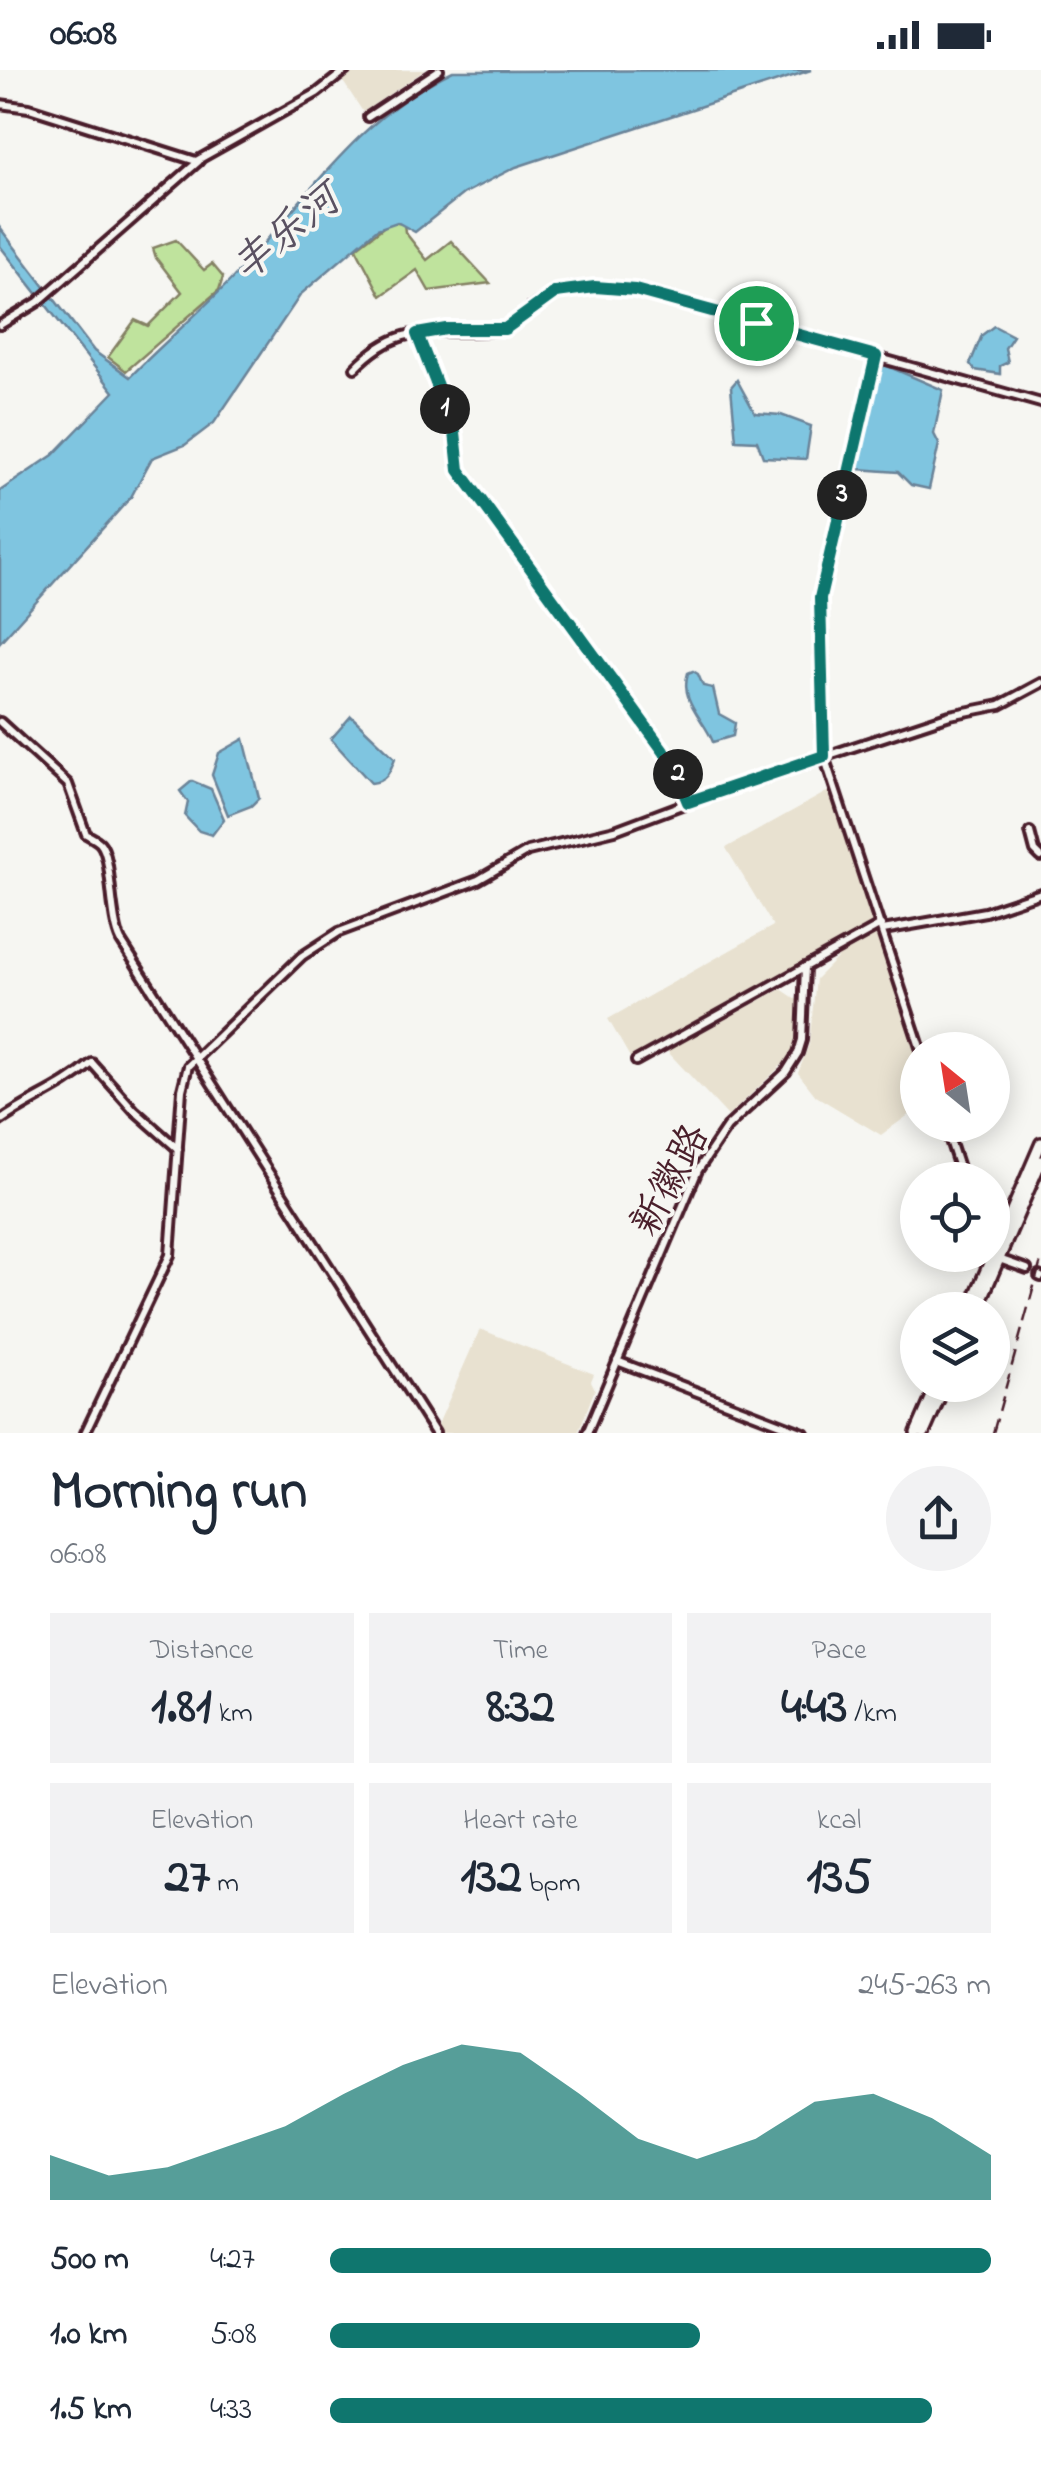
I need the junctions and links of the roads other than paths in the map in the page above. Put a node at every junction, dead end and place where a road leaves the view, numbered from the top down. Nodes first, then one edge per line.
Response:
1 (439, 70) edge
2 (341, 72) edge
3 (0, 104) edge
4 (368, 118) dead end
5 (200, 160) junction
6 (0, 325) edge
7 (417, 334) junction
8 (876, 356) junction
9 (355, 368) dead end
10 (1041, 402) edge
11 (1041, 683) edge
12 (0, 722) edge
13 (824, 756) junction
14 (688, 802) junction
15 (1030, 832) dead end
16 (1041, 857) edge
17 (1041, 893) edge
18 (882, 928) junction
19 (805, 967) junction
20 (915, 1032) edge
21 (196, 1058) junction
22 (636, 1061) dead end
23 (0, 1121) edge
24 (1041, 1142) edge
25 (178, 1149) junction
26 (1041, 1161) edge
27 (1010, 1217) edge
28 (1010, 1224) edge
29 (1010, 1261) edge
30 (1028, 1270) dead end
31 (617, 1361) junction
32 (930, 1402) edge
33 (938, 1402) edge
34 (86, 1433) edge
35 (435, 1433) edge
36 (588, 1433) edge
37 (804, 1433) edge
38 (916, 1433) edge
39 (924, 1433) edge

1 - 4 street
2 - 5 street
3 - 5 street
5 - 6 street
7 - 8 street
7 - 9 street
7 - 14 street
8 - 10 street
8 - 13 street
11 - 13 street
12 - 21 street
13 - 14 street
13 - 18 street
14 - 21 street
15 - 16 street
17 - 18 street
18 - 19 street
18 - 20 street
19 - 22 street
19 - 31 street, 新徽路
21 - 25 street
21 - 35 street
23 - 25 street
24 - 27 highway
25 - 34 street
26 - 28 highway
29 - 30 street
31 - 36 street, 新徽路
31 - 37 street
32 - 38 highway
33 - 39 highway

